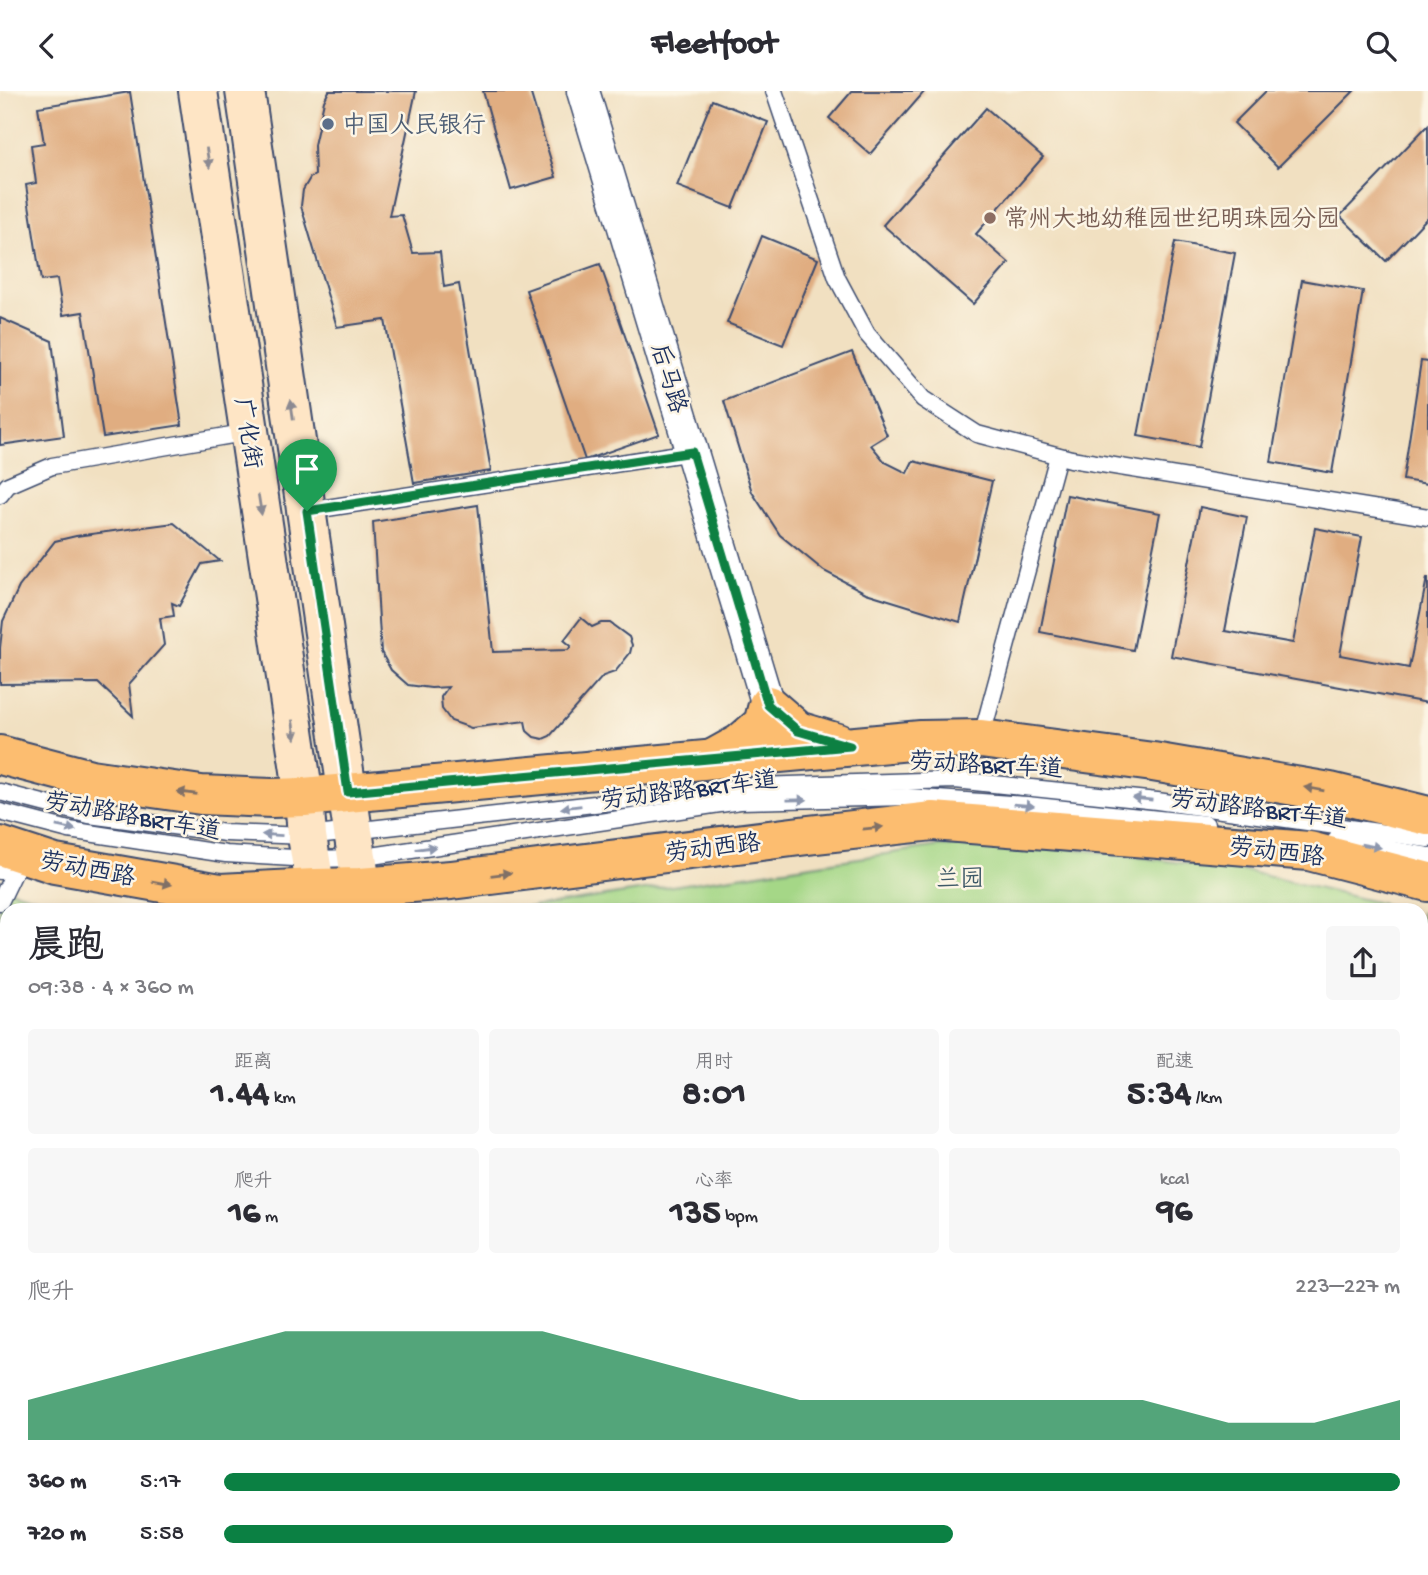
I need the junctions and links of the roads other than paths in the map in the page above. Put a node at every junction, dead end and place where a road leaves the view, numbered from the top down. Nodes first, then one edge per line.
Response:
1 (198, 91) edge
2 (245, 91) edge
3 (583, 91) edge
4 (774, 91) edge
5 (249, 432) junction
6 (692, 452) junction
7 (1058, 456) junction
8 (0, 495) edge
9 (307, 511) junction
10 (1428, 517) edge
11 (768, 705) junction
12 (981, 739) junction
13 (850, 746) junction
14 (0, 755) edge
15 (711, 775) junction
16 (0, 792) edge
17 (348, 792) junction
18 (304, 797) junction
19 (0, 812) edge
20 (1428, 816) edge
21 (1428, 839) edge
22 (1428, 856) edge
23 (8, 857) edge
24 (359, 872) edge
25 (313, 873) edge
26 (1428, 882) edge
27 (0, 902) edge

1 -> 5 main road, 广化街
9 -> 2 main road, 广化街
3 - 6 street, 后马路
4 - 7 lane
5 - 8 lane
5 -> 18 main road, 广化街
6 - 9 lane
6 - 11 street, 后马路
7 - 10 lane
7 - 12 lane
9 - 17 main road, 广化街
11 - 13 main road
11 - 15 main road
12 - 13 main road
20 -> 12 main road
13 - 15 main road
13 - 15 lane
18 -> 14 main road
15 - 17 main road
21 -> 15 lane, 劳动路BRT车道
15 -> 24 lane, 劳动路BRT车道
25 -> 16 lane, 劳动路BRT车道
17 - 18 main road
17 - 24 main road, 广化街
18 - 25 main road, 广化街
19 -> 25 lane, 劳动路路BRT车道
24 -> 22 lane, 劳动路路BRT车道
23 -> 25 main road, 劳动西路
23 - 27 lane
24 - 25 main road, 劳动西路
24 - 25 lane
24 - 25 lane, 劳动路BRT车道
24 -> 26 main road, 劳动西路

